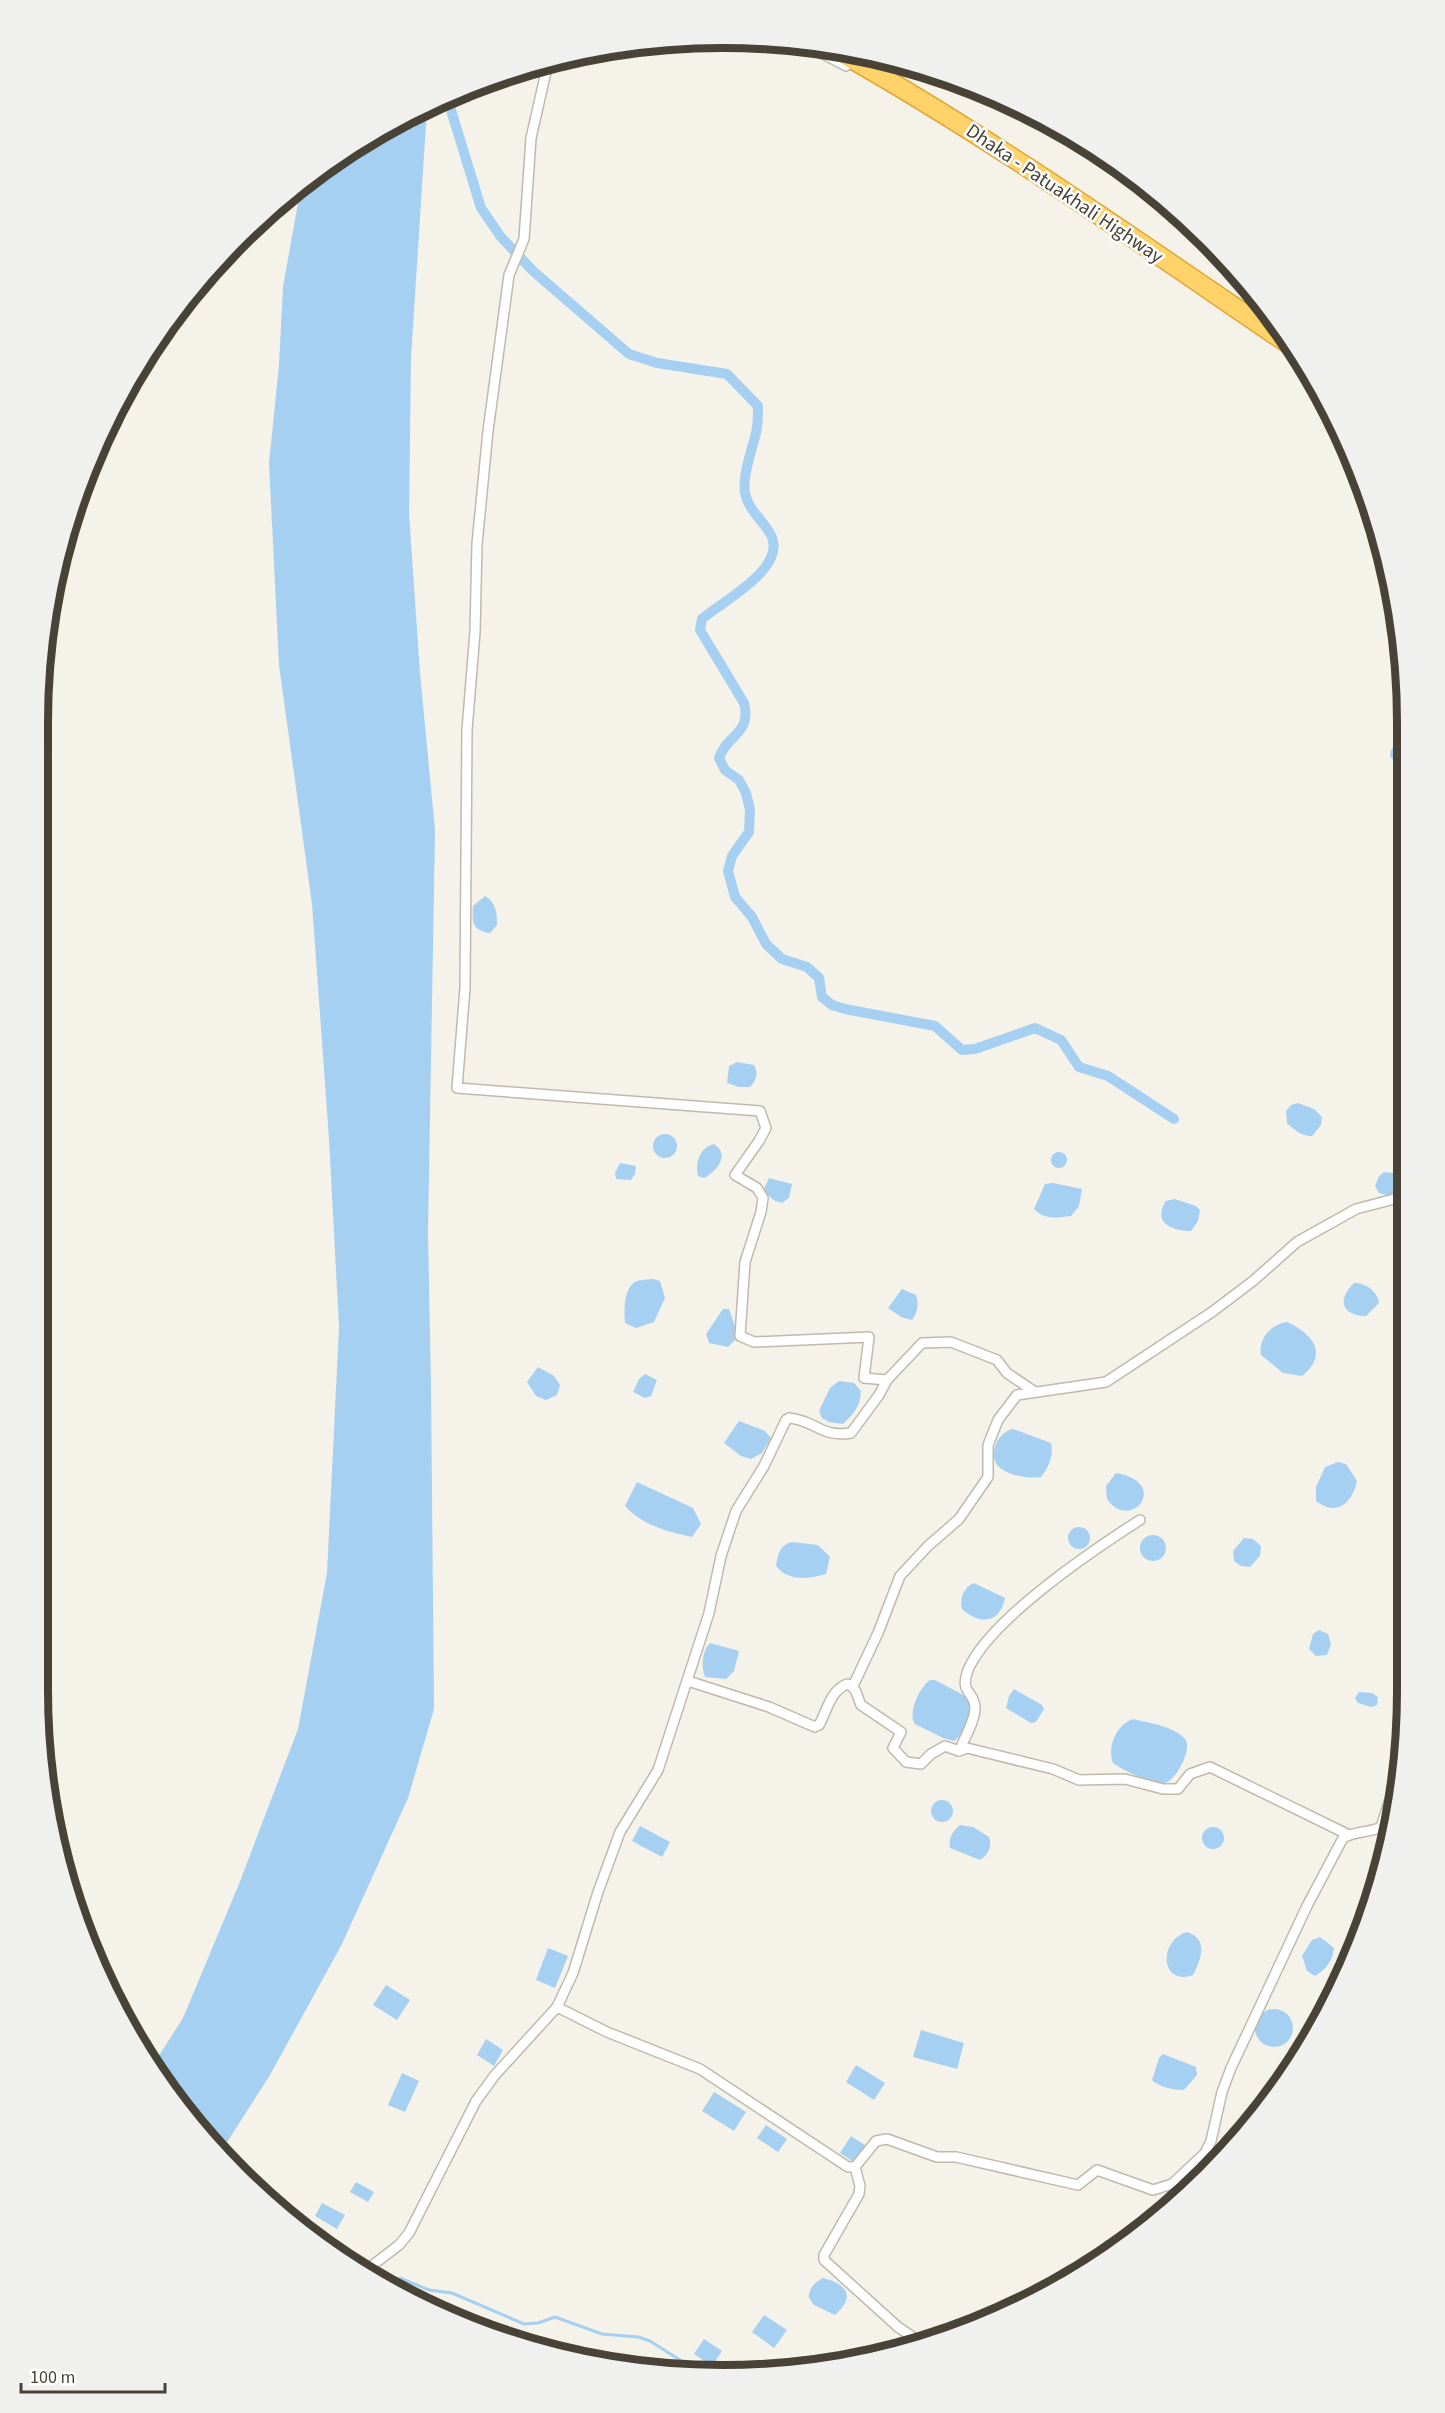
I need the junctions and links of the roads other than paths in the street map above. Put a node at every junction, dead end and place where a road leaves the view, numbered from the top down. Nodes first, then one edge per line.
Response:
1 (829, 57) edge
2 (856, 62) edge
3 (884, 68) edge
4 (546, 72) edge
5 (914, 94) junction
6 (1273, 333) edge
7 (1397, 1198) edge
8 (887, 1380) junction
9 (1035, 1392) junction
10 (1140, 1520) dead end
11 (688, 1681) junction
12 (853, 1686) junction
13 (958, 1751) junction
14 (1385, 1813) edge
15 (1348, 1835) junction
16 (557, 2007) junction
17 (855, 2167) junction
18 (371, 2266) edge
19 (913, 2337) edge

1 - 5 street
2 - 5 highway, Dhaka - Patuakhali Highway
3 - 5 street
4 - 8 street
5 - 6 highway, Dhaka - Patuakhali Highway
7 - 9 street
8 - 9 street
8 - 11 street
9 - 12 street
10 - 13 street
11 - 12 street
11 - 16 street
12 - 13 street
13 - 15 street
14 - 15 street
15 - 17 street
16 - 17 street
16 - 18 street
17 - 19 street

